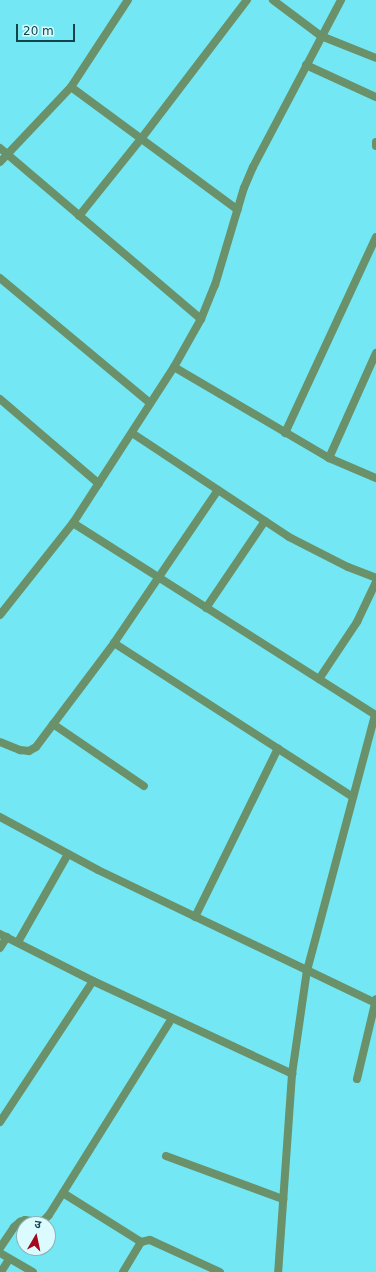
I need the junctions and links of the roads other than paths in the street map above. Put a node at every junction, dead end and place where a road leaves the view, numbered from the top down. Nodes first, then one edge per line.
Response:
1 (128, 0) edge
2 (246, 0) edge
3 (273, 0) edge
4 (341, 0) edge
5 (321, 36) junction
6 (376, 58) edge
7 (306, 65) junction
8 (71, 87) junction
9 (376, 97) edge
10 (141, 140) junction
11 (376, 142) edge
12 (376, 146) edge
13 (0, 148) edge
14 (7, 154) junction
15 (0, 162) edge
16 (238, 210) junction
17 (80, 216) junction
18 (376, 237) edge
19 (0, 278) edge
20 (201, 319) junction
21 (376, 353) edge
22 (174, 367) junction
23 (0, 399) edge
24 (150, 403) junction
25 (132, 432) junction
26 (285, 433) junction
27 (329, 458) junction
28 (376, 478) edge
29 (99, 484) junction
30 (218, 490) junction
31 (265, 521) junction
32 (73, 523) junction
33 (157, 577) junction
34 (376, 578) edge
35 (376, 582) edge
36 (206, 608) junction
37 (1, 613) edge
38 (114, 643) junction
39 (319, 679) junction
40 (376, 715) edge
41 (53, 724) junction
42 (0, 742) edge
43 (278, 748) junction
44 (144, 786) dead end
45 (353, 797) junction
46 (0, 816) edge
47 (68, 854) junction
48 (195, 917) junction
49 (4, 935) edge
50 (18, 942) junction
51 (0, 948) edge
52 (307, 970) junction
53 (93, 980) junction
54 (376, 1002) edge
55 (172, 1018) junction
56 (292, 1074) junction
57 (357, 1079) dead end
58 (0, 1122) edge
59 (166, 1156) dead end
60 (63, 1193) junction
61 (283, 1199) junction
62 (141, 1242) junction
63 (0, 1248) edge
64 (0, 1253) edge
65 (9, 1259) junction
66 (1, 1272) edge
67 (33, 1272) edge
68 (123, 1272) edge
69 (220, 1272) edge
70 (278, 1272) edge

1 - 8 street
2 - 10 street
3 - 5 street
4 - 5 street
5 - 6 street
5 - 7 street
7 - 9 street
7 - 16 street
8 - 10 street
8 - 14 street
10 - 16 street
10 - 17 street
11 - 12 street
13 - 14 street
14 - 15 street
14 - 17 street
16 - 20 street
17 - 20 street
18 - 26 street
19 - 24 street
20 - 22 street
21 - 27 street
22 - 24 street
22 - 26 street
23 - 29 street
24 - 25 street
25 - 29 street
25 - 30 street
26 - 27 street
27 - 28 street
29 - 32 street
30 - 31 street
30 - 33 street
31 - 34 street
31 - 36 street
32 - 33 street
32 - 37 street
33 - 36 street
33 - 38 street
35 - 39 street
36 - 39 street
38 - 41 street
38 - 43 street
39 - 40 street
40 - 45 street
41 - 42 street
41 - 44 street
43 - 45 street
43 - 48 street
45 - 52 street
46 - 47 street
47 - 48 street
47 - 50 street
48 - 52 street
49 - 50 street
49 - 51 street
50 - 53 street
52 - 54 street
52 - 56 street
53 - 55 street
53 - 58 street
54 - 57 street
55 - 56 street
55 - 60 street
56 - 61 street
59 - 61 street
60 - 62 street
60 - 63 street
61 - 70 street
62 - 68 street
62 - 69 street
64 - 65 street
65 - 66 street
65 - 67 street

